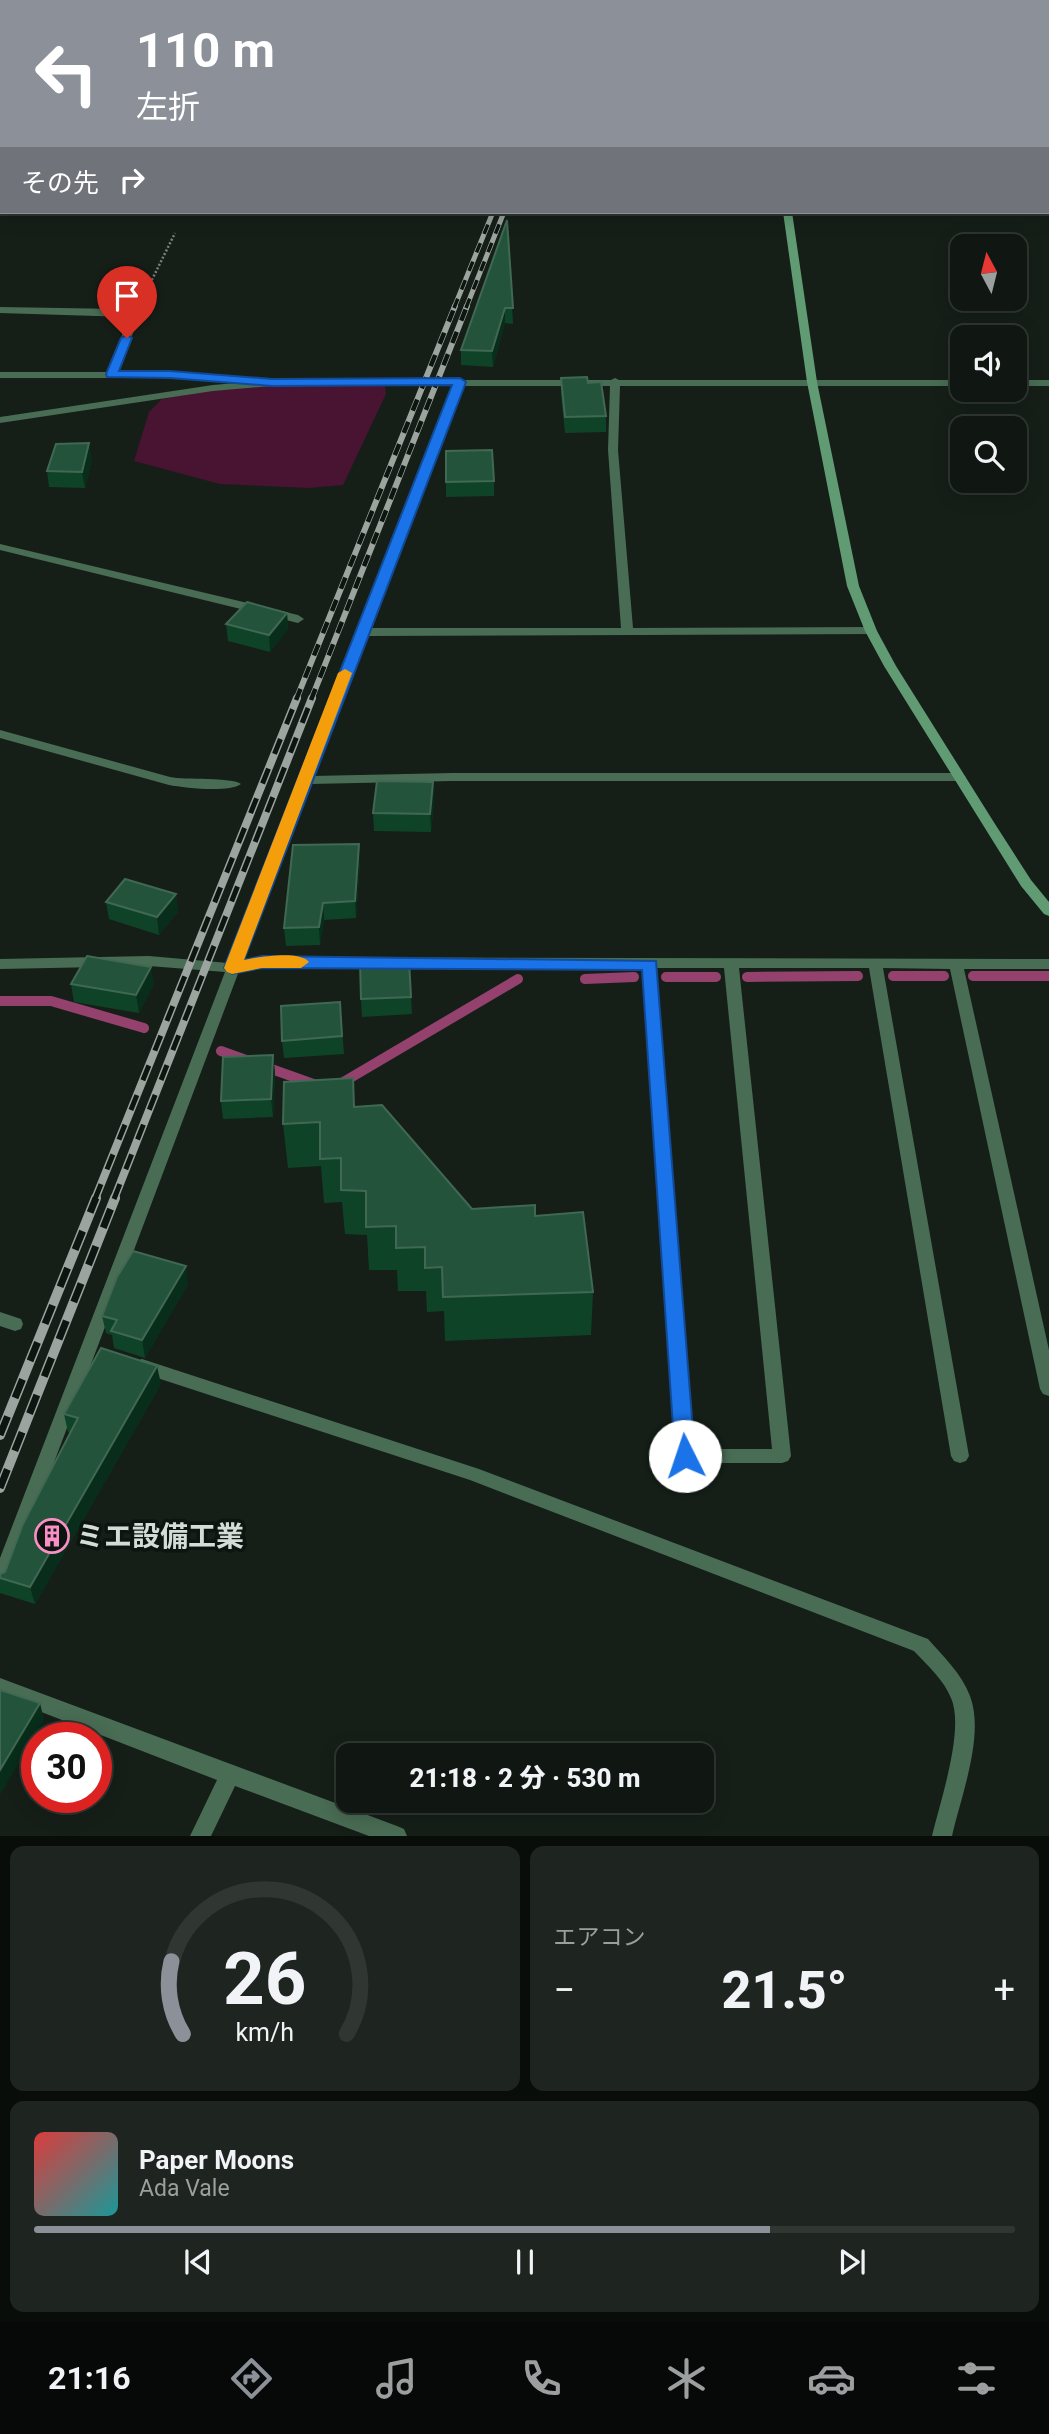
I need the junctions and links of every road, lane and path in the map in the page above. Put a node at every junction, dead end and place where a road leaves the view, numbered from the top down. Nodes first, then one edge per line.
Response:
1 (787, 214) edge
2 (175, 233) dead end
3 (0, 310) edge
4 (135, 315) junction
5 (111, 374) junction
6 (0, 375) edge
7 (615, 381) junction
8 (460, 382) junction
9 (812, 382) junction
10 (272, 383) junction
11 (950, 383) edge
12 (1027, 383) edge
13 (1049, 383) edge
14 (0, 420) edge
15 (0, 547) edge
16 (298, 619) dead end
17 (627, 631) junction
18 (871, 631) junction
19 (361, 632) junction
20 (5, 735) edge
21 (0, 747) edge
22 (959, 777) junction
23 (305, 780) junction
24 (233, 784) dead end
25 (1049, 911) edge
26 (875, 963) junction
27 (0, 964) edge
28 (732, 964) junction
29 (956, 964) junction
30 (1049, 964) edge
31 (650, 965) junction
32 (232, 968) junction
33 (125, 1361) edge
34 (1049, 1389) edge
35 (960, 1456) dead end
36 (0, 1582) edge
37 (0, 1687) edge
38 (230, 1775) junction
39 (200, 1836) edge
40 (397, 1836) edge
41 (942, 1836) edge

1 - 9 street
2 - 4 path
3 - 4 street
4 - 5 street
5 - 6 street
5 - 10 street
7 - 8 street
7 - 9 street
7 - 17 street
8 - 10 street
8 - 19 street
9 - 11 street
9 - 18 street
10 - 14 street
12 - 13 street
15 - 16 street
17 - 18 street
17 - 19 street
18 - 22 street
19 - 23 street
20 - 21 street
20 - 24 street
22 - 23 street
22 - 25 street
23 - 32 street
26 - 28 street
26 - 29 street
26 - 35 street
27 - 32 street
28 - 31 street
28 - 31 street
29 - 30 street
29 - 34 street
31 - 32 street
32 - 36 street
33 - 41 street
37 - 38 street
38 - 39 street
38 - 40 street

